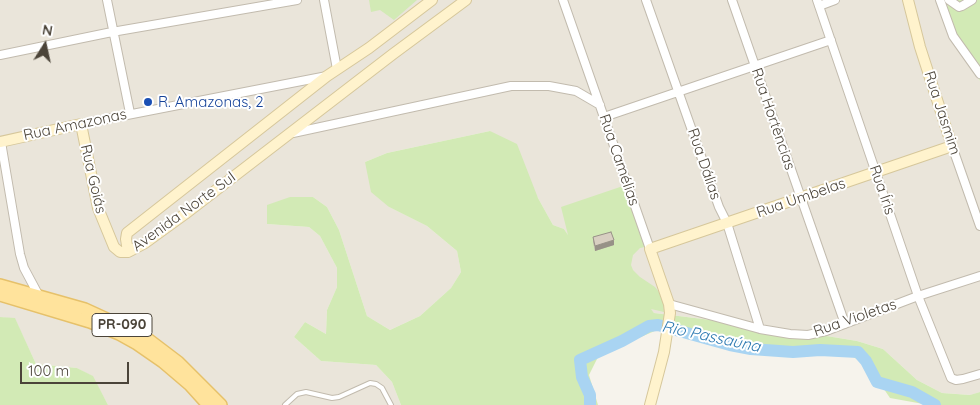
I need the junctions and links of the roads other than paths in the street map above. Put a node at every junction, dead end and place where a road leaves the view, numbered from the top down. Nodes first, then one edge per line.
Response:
1 (107, 0) edge
2 (297, 0) edge
3 (324, 0) edge
4 (432, 0) edge
5 (466, 0) edge
6 (562, 0) edge
7 (646, 0) edge
8 (732, 0) edge
9 (836, 0) edge
10 (908, 0) edge
11 (940, 0) edge
12 (949, 0) edge
13 (972, 0) edge
14 (818, 3) edge
15 (406, 21) junction
16 (112, 32) junction
17 (831, 40) junction
18 (369, 48) junction
19 (0, 54) edge
20 (393, 54) junction
21 (755, 66) junction
22 (337, 69) junction
23 (980, 74) edge
24 (365, 75) junction
25 (327, 76) junction
26 (679, 93) junction
27 (600, 105) junction
28 (130, 114) junction
29 (604, 117) junction
30 (82, 124) junction
31 (291, 133) junction
32 (0, 142) edge
33 (952, 146) junction
34 (876, 172) junction
35 (801, 197) junction
36 (727, 223) junction
37 (980, 226) edge
38 (650, 249) junction
39 (128, 252) junction
40 (980, 276) edge
41 (0, 285) edge
42 (0, 294) edge
43 (39, 296) junction
44 (918, 296) junction
45 (669, 304) junction
46 (844, 324) junction
47 (760, 329) junction
48 (980, 374) edge
49 (208, 405) edge
50 (221, 405) edge
51 (284, 405) edge
52 (391, 405) edge
53 (650, 405) edge

1 - 16 street
2 - 16 street
3 - 22 street
4 - 15 street, Avenida Norte Sul
5 - 20 street, Avenida Norte Sul
6 - 27 street, Rua Camélias
7 - 26 street, Rua Dálias
8 - 21 street, Rua Hortências
9 - 14 street
10 - 33 street, Rua Jasmim
11 - 23 street
12 - 13 street
14 - 17 street, Rua Íris
15 - 18 street, Avenida Norte Sul
15 - 20 street
16 - 19 street
16 - 28 street
17 - 21 street
17 - 34 street, Rua Íris
18 - 22 street, Avenida Norte Sul
18 - 24 street
20 - 24 street, Avenida Norte Sul
21 - 26 street
21 - 35 street, Rua Hortências
22 - 25 street, Avenida Norte Sul
24 - 31 street, Avenida Norte Sul
25 - 28 street, Rua Amazonas
25 - 39 street, Avenida Norte Sul
26 - 29 street
26 - 36 street, Rua Dálias
27 - 29 street, Rua Camélias
27 - 31 street
28 - 30 street, Rua Amazonas
29 - 38 street, Rua Camélias
30 - 32 street, Rua Amazonas
30 - 39 street, Rua Goiás
31 - 39 street, Avenida Norte Sul
32 - 43 street
33 - 34 street, Rua Umbelas
33 - 37 street, Rua Jasmim
34 - 35 street, Rua Umbelas
34 - 44 street, Rua Íris
35 - 36 street, Rua Umbelas
35 - 46 street, Rua Hortências
36 - 38 street, Rua Umbelas
36 - 47 street, Rua Dálias
38 - 45 street, Rua Camélias
40 - 44 street, Rua Violetas
41 - 43 main road, PR-090
42 - 49 main road, PR-090
43 - 50 main road, PR-090
44 - 46 street, Rua Violetas
44 - 48 street, Rua Íris
45 - 47 street, Rua Violetas
45 - 53 street, Rua Camélias
46 - 47 street, Rua Violetas
51 - 52 lane

